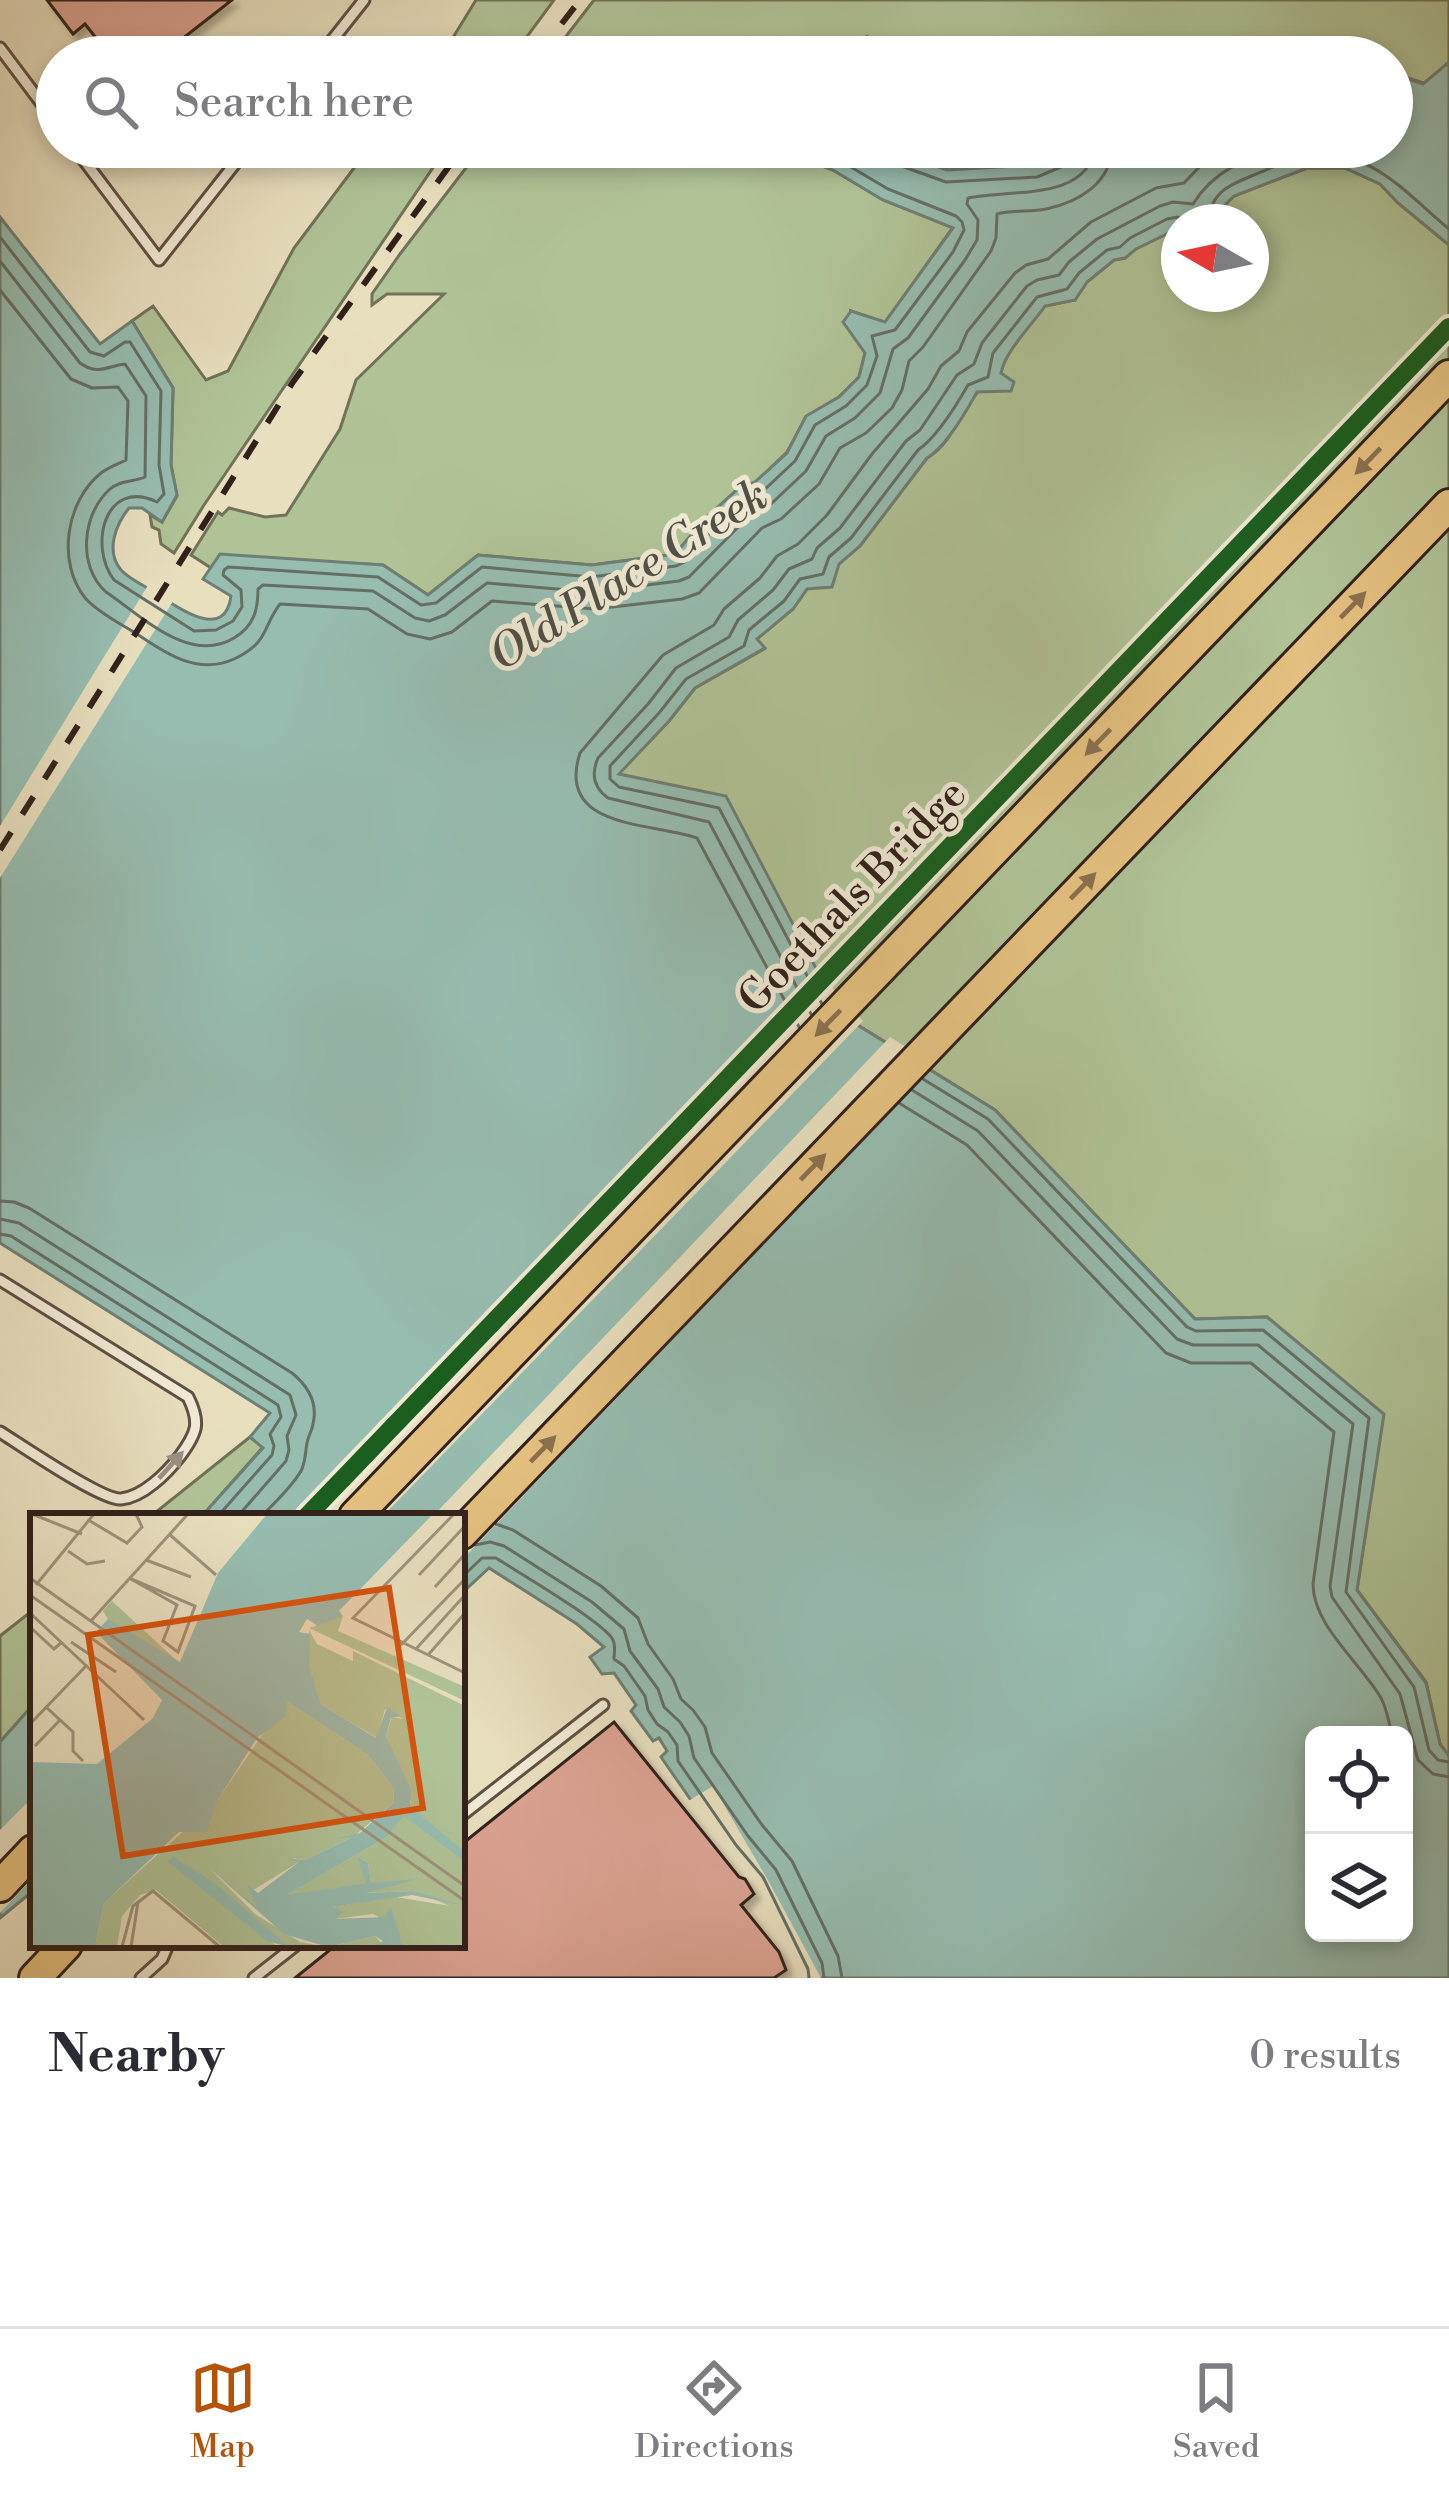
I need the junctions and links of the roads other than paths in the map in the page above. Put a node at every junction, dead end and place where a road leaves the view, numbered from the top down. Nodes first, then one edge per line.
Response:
1 (364, 0) edge
2 (336, 36) edge
3 (0, 48) edge
4 (36, 96) edge
5 (90, 168) edge
6 (231, 168) edge
7 (1449, 376) edge
8 (1449, 505) edge
9 (0, 1280) edge
10 (0, 1432) edge
11 (358, 1513) edge
12 (465, 1530) edge
13 (603, 1705) dead end
14 (465, 1813) edge
15 (30, 1854) edge
16 (0, 1886) edge
17 (63, 1948) edge
18 (167, 1948) edge
19 (292, 1948) edge
20 (35, 1978) edge
21 (141, 1978) edge
22 (254, 1978) edge

1 - 2 lane
3 - 4 lane
5 - 6 lane
7 -> 11 highway, Goethals Bridge
12 -> 8 highway
10 -> 9 lane
13 - 14 lane
15 - 16 highway
17 - 20 highway
18 - 21 lane
19 - 22 lane

